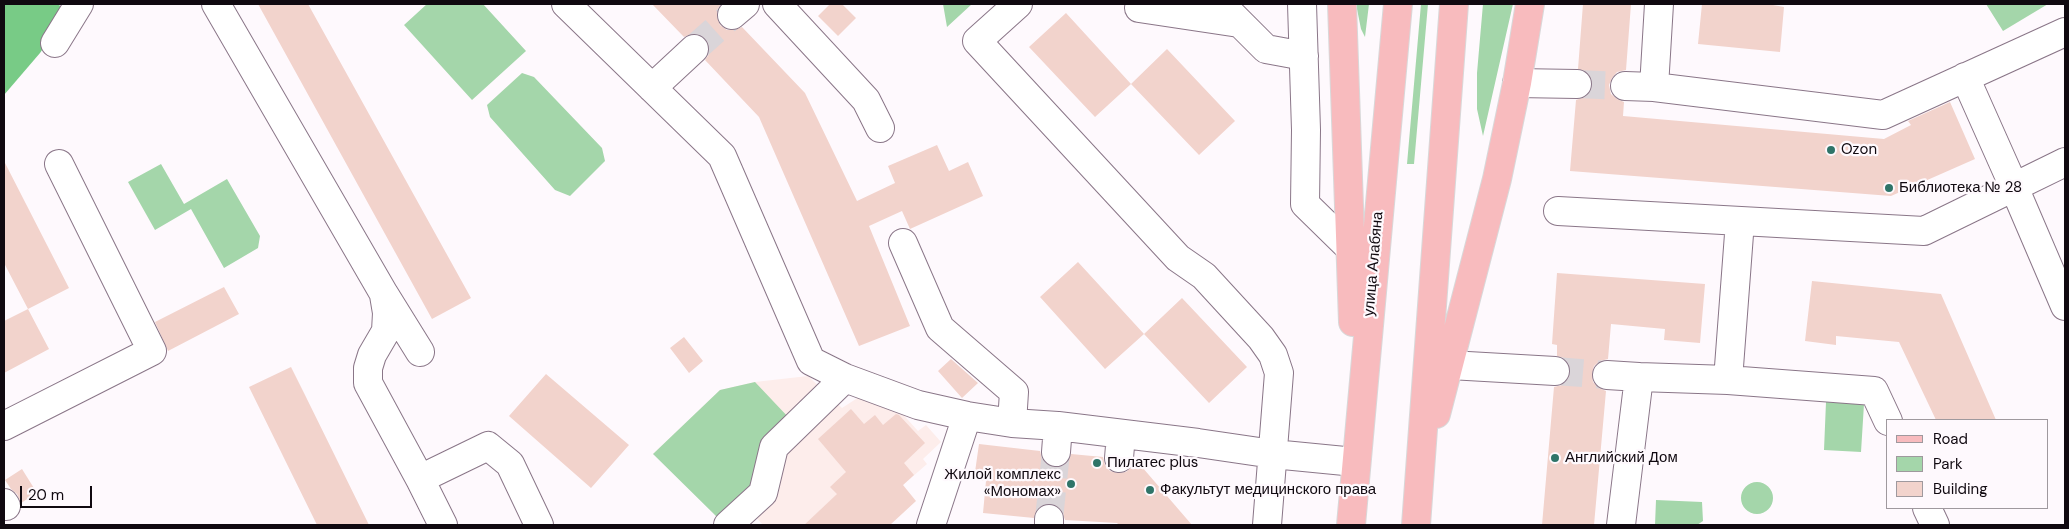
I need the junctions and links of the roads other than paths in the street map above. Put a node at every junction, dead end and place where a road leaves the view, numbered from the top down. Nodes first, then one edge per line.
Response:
1 (79, 4) edge
2 (216, 4) edge
3 (566, 4) edge
4 (777, 4) edge
5 (1018, 4) edge
6 (1302, 4) edge
7 (1342, 4) edge
8 (1398, 4) edge
9 (1454, 4) edge
10 (1530, 4) edge
11 (1659, 4) edge
12 (1139, 8) dead end
13 (1230, 14) edge
14 (2065, 32) edge
15 (55, 43) dead end
16 (694, 49) tunnel mouth
17 (1304, 56) junction
18 (1965, 78) junction
19 (1517, 83) junction
20 (1577, 84) tunnel mouth
21 (1625, 86) tunnel mouth
22 (1654, 86) junction
23 (652, 88) junction
24 (880, 128) dead end
25 (2065, 162) edge
26 (59, 164) dead end
27 (2014, 187) junction
28 (1558, 211) dead end
29 (1740, 221) junction
30 (903, 244) dead end
31 (1351, 248) junction
32 (384, 294) junction
33 (2065, 306) edge
34 (420, 352) dead end
35 (1450, 365) junction
36 (1555, 371) tunnel mouth
37 (1607, 375) tunnel mouth
38 (1639, 377) junction
39 (845, 378) junction
40 (1728, 380) junction
41 (967, 416) junction
42 (1887, 419) edge
43 (1012, 423) junction
44 (4, 426) edge
45 (1273, 454) junction
46 (1355, 462) junction
47 (1420, 474) junction
48 (420, 478) junction
49 (1927, 509) edge
50 (443, 525) edge
51 (539, 525) edge
52 (728, 525) edge
53 (931, 525) edge
54 (1267, 525) edge
55 (1351, 525) edge
56 (1416, 525) edge
57 (1622, 525) edge
58 (1935, 525) edge

1 - 15 lane
2 - 32 lane
3 - 23 lane
4 - 24 lane
5 - 45 lane
6 - 17 lane
7 - 31 main road
8 - 46 main road, улица Алабяна
9 - 47 main road
10 - 19 main road
11 - 22 lane
12 - 13 lane
13 - 17 lane
14 - 18 lane
16 - 23 lane
17 - 31 lane
18 - 22 lane
18 - 27 lane
19 - 20 lane
19 - 35 main road
21 - 22 lane
23 - 39 lane
25 - 27 lane
26 - 44 lane
27 - 29 lane
27 - 33 lane
28 - 29 lane
29 - 40 lane
30 - 43 lane
31 - 46 main road
32 - 34 lane
32 - 48 lane
35 - 36 lane
35 - 47 main road
37 - 38 lane
38 - 40 lane
38 - 57 lane
39 - 41 lane
39 - 52 lane
40 - 42 lane
41 - 43 lane
41 - 53 lane
43 - 45 lane
45 - 46 lane
45 - 54 lane
46 - 55 main road, улица Алабяна
47 - 56 main road
48 - 50 lane
48 - 51 lane
49 - 58 lane

